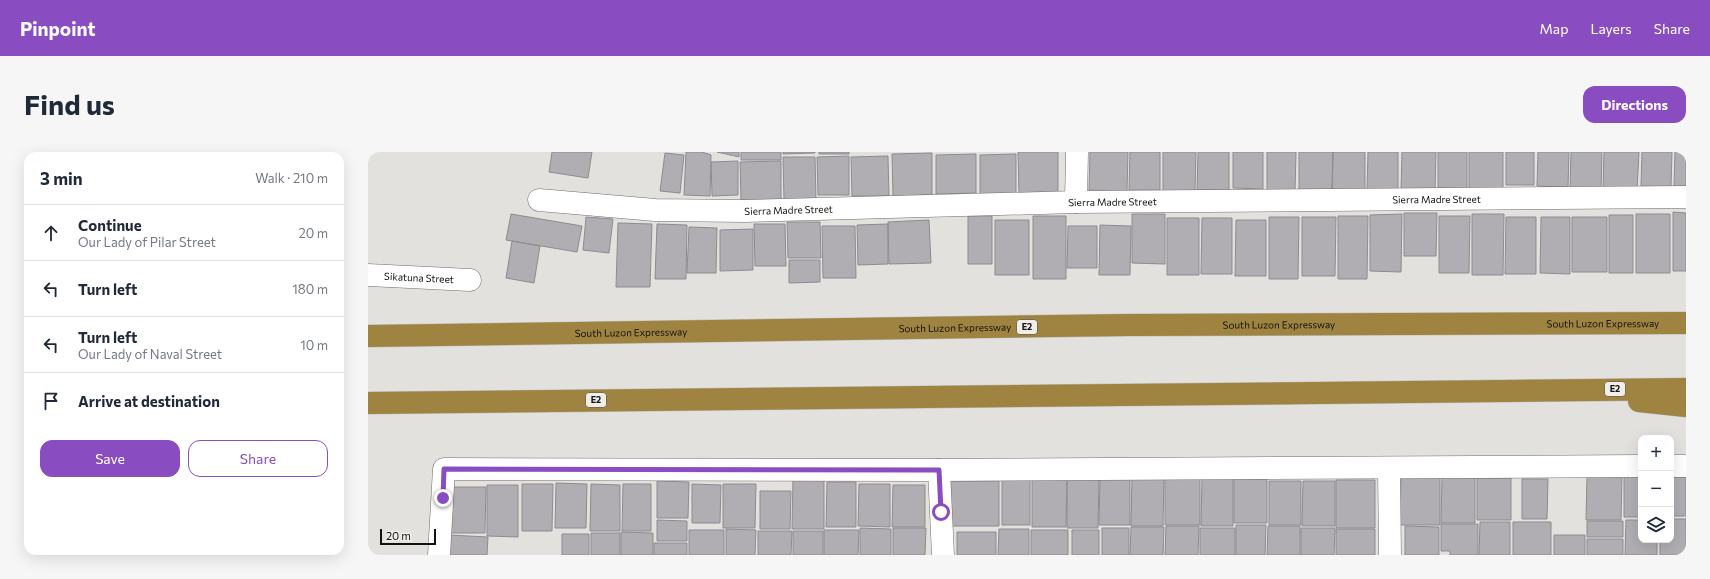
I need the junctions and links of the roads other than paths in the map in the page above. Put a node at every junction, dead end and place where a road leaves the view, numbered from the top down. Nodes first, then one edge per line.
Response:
1 (1077, 152) edge
2 (1686, 197) edge
3 (539, 200) dead end
4 (1076, 202) junction
5 (368, 275) edge
6 (470, 280) dead end
7 (1686, 323) edge
8 (368, 336) edge
9 (1686, 389) edge
10 (1544, 390) junction
11 (368, 403) edge
12 (1686, 406) edge
13 (1638, 466) edge
14 (1674, 466) edge
15 (1686, 466) edge
16 (1389, 468) junction
17 (939, 470) junction
18 (440, 555) edge
19 (943, 555) edge
20 (1390, 555) edge

1 - 4 street
2 - 4 street, Sierra Madre Street
3 - 4 street, Sierra Madre Street
5 - 6 street, Sikatuna Street
7 - 8 highway, South Luzon Expressway / E2
9 - 10 highway, E2
10 - 11 highway, E2
10 - 12 highway
13 - 16 street
14 - 15 street
16 - 17 street
16 - 20 street
17 - 18 street
17 - 19 street

